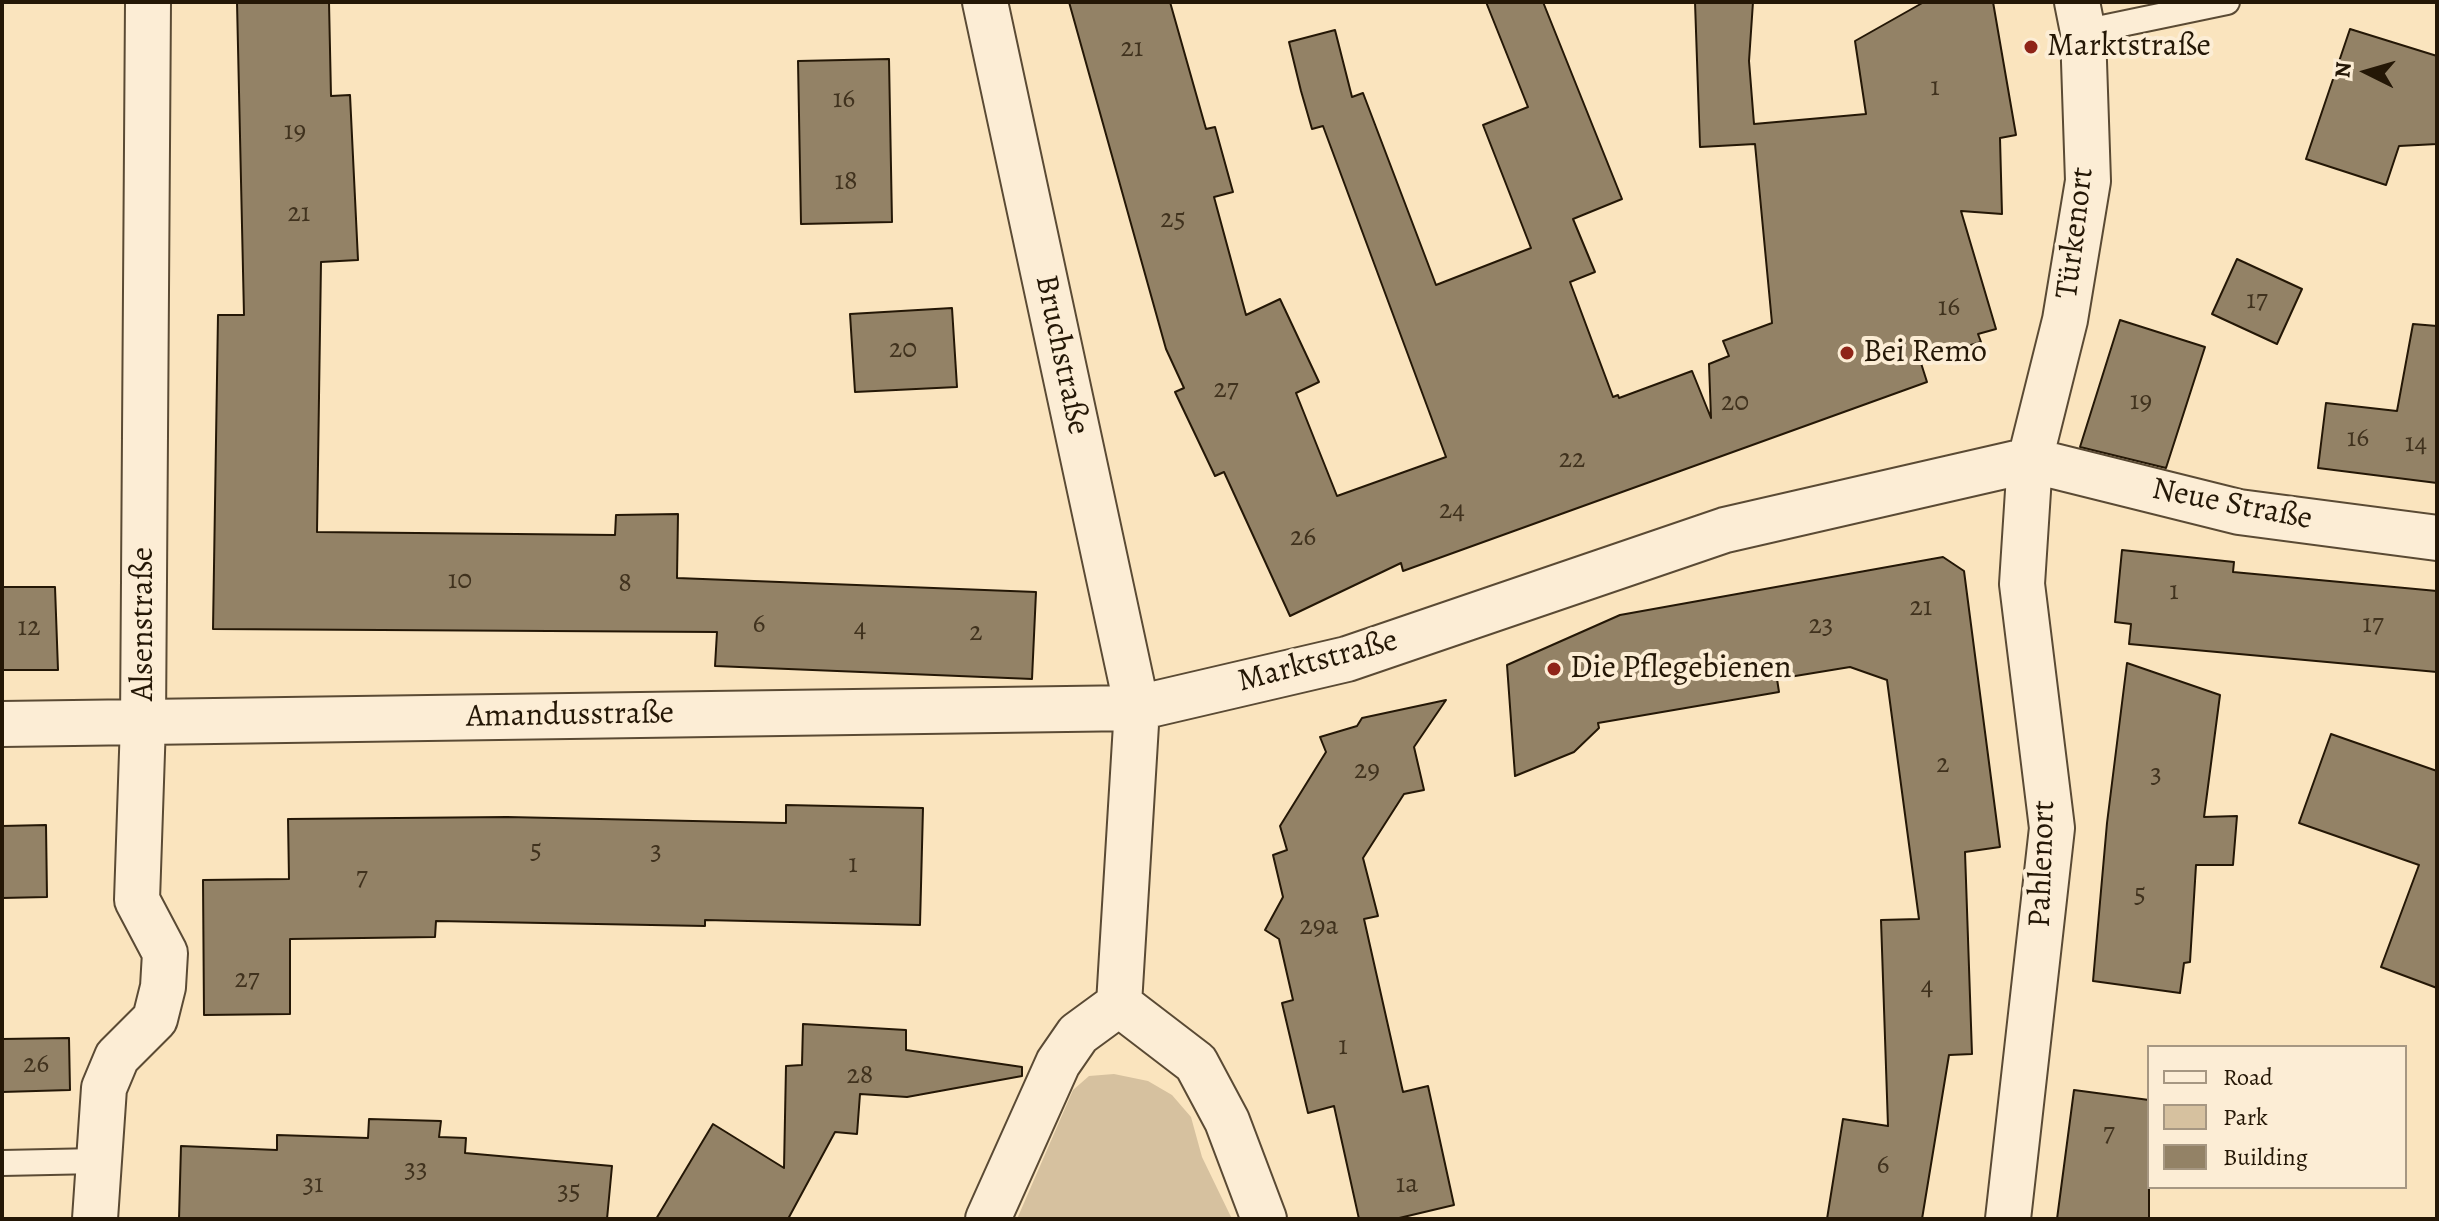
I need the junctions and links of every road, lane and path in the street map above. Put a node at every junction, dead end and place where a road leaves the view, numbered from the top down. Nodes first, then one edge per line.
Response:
1 (148, 2) edge
2 (985, 2) edge
3 (2227, 2) edge
4 (2080, 17) edge
5 (2030, 460) junction
6 (2437, 538) edge
7 (1137, 708) junction
8 (143, 723) junction
9 (2, 724) edge
10 (1119, 1004) junction
11 (98, 1161) junction
12 (2, 1163) edge
13 (95, 1219) edge
14 (988, 1219) edge
15 (1264, 1219) edge
16 (2008, 1219) edge

1 - 8 street, Alsenstraße
2 - 7 street, Bruchstraße
3 - 4 lane
4 - 5 street, Türkenort
5 - 6 street, Neue Straße
5 - 7 street, Marktstraße
5 - 16 street, Pahlenort
7 - 8 street, Amandusstraße
7 - 10 street
8 - 9 street, Amandusstraße
8 - 11 street, Alsenstraße
10 - 14 street
10 - 15 street
11 - 12 lane
11 - 13 street, Alsenstraße

